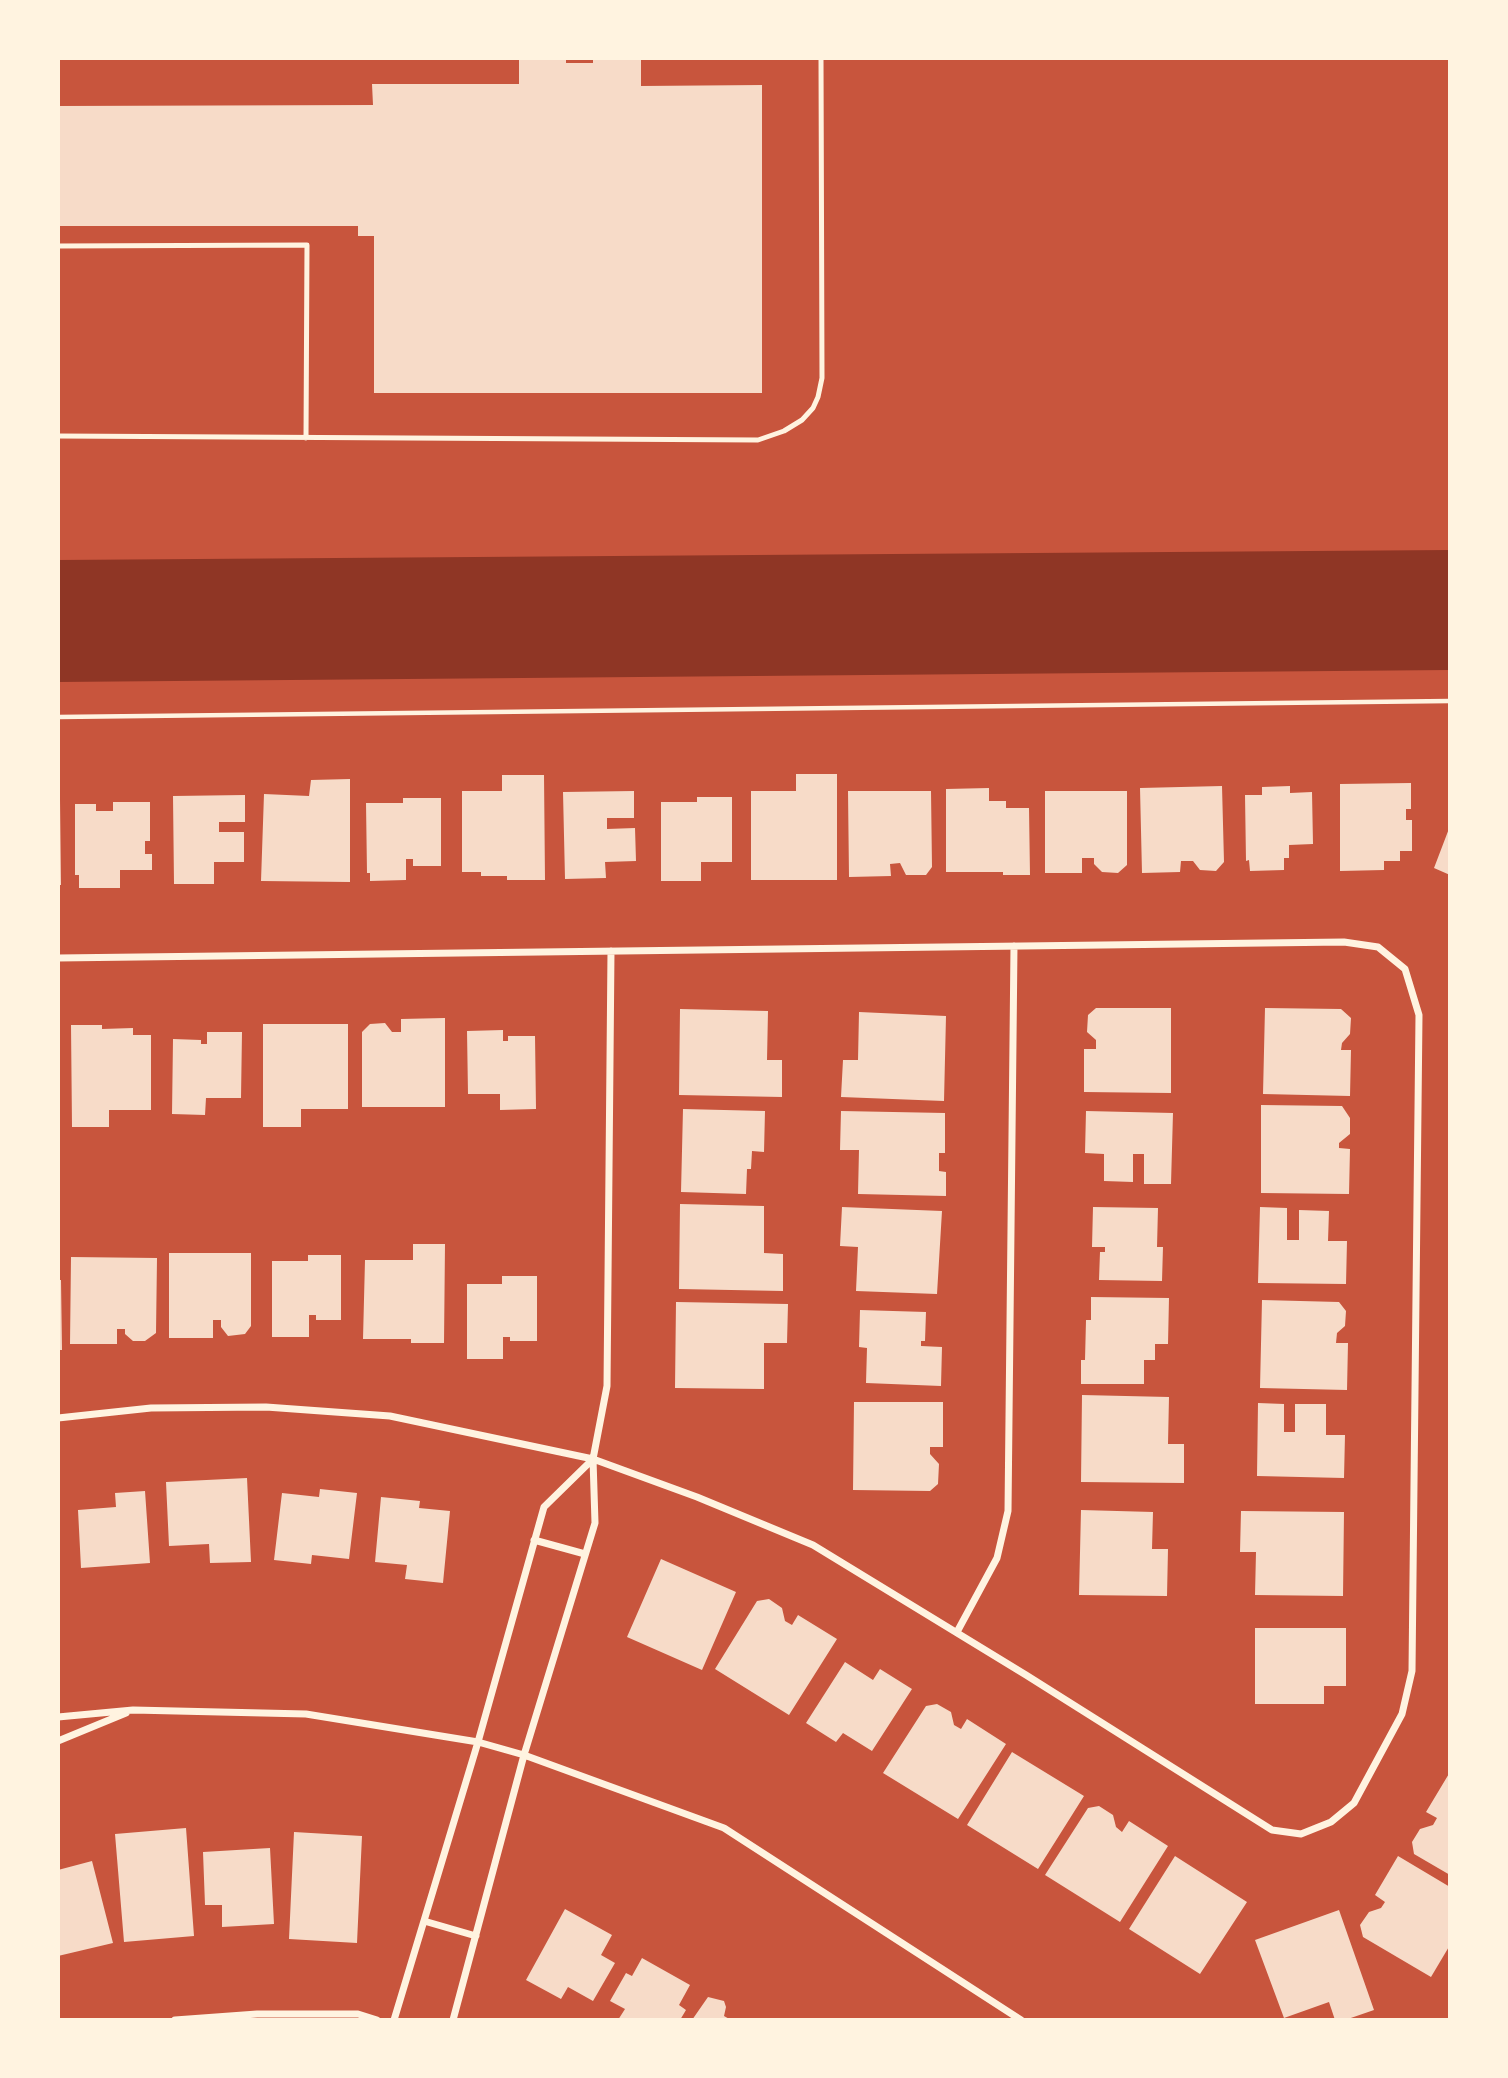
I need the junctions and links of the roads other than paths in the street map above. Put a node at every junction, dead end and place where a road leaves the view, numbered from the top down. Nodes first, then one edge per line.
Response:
1 (821, 58) edge
2 (58, 246) edge
3 (58, 436) edge
4 (306, 438) junction
5 (1014, 946) junction
6 (611, 951) junction
7 (58, 958) edge
8 (58, 1418) edge
9 (593, 1459) junction
10 (534, 1541) junction
11 (585, 1554) junction
12 (957, 1632) junction
13 (133, 1710) junction
14 (58, 1717) edge
15 (58, 1741) edge
16 (478, 1742) junction
17 (524, 1755) junction
18 (424, 1921) junction
19 (476, 1936) junction
20 (175, 2020) edge
21 (376, 2020) edge
22 (394, 2020) edge
23 (453, 2020) edge
24 (1021, 2020) edge

1 - 4 lane
2 - 4 lane
3 - 4 lane
5 - 6 street
5 - 12 street
5 - 12 street
6 - 7 street
6 - 9 street
8 - 9 street
9 - 10 street
9 - 11 street
9 - 12 street
10 - 11 street
10 - 16 street
11 - 17 street
13 - 14 street
13 - 15 street
13 - 16 street
16 - 17 street
16 - 18 street
17 - 19 street
17 - 24 street
18 - 19 street
18 - 22 street
19 - 23 street
20 - 21 street

